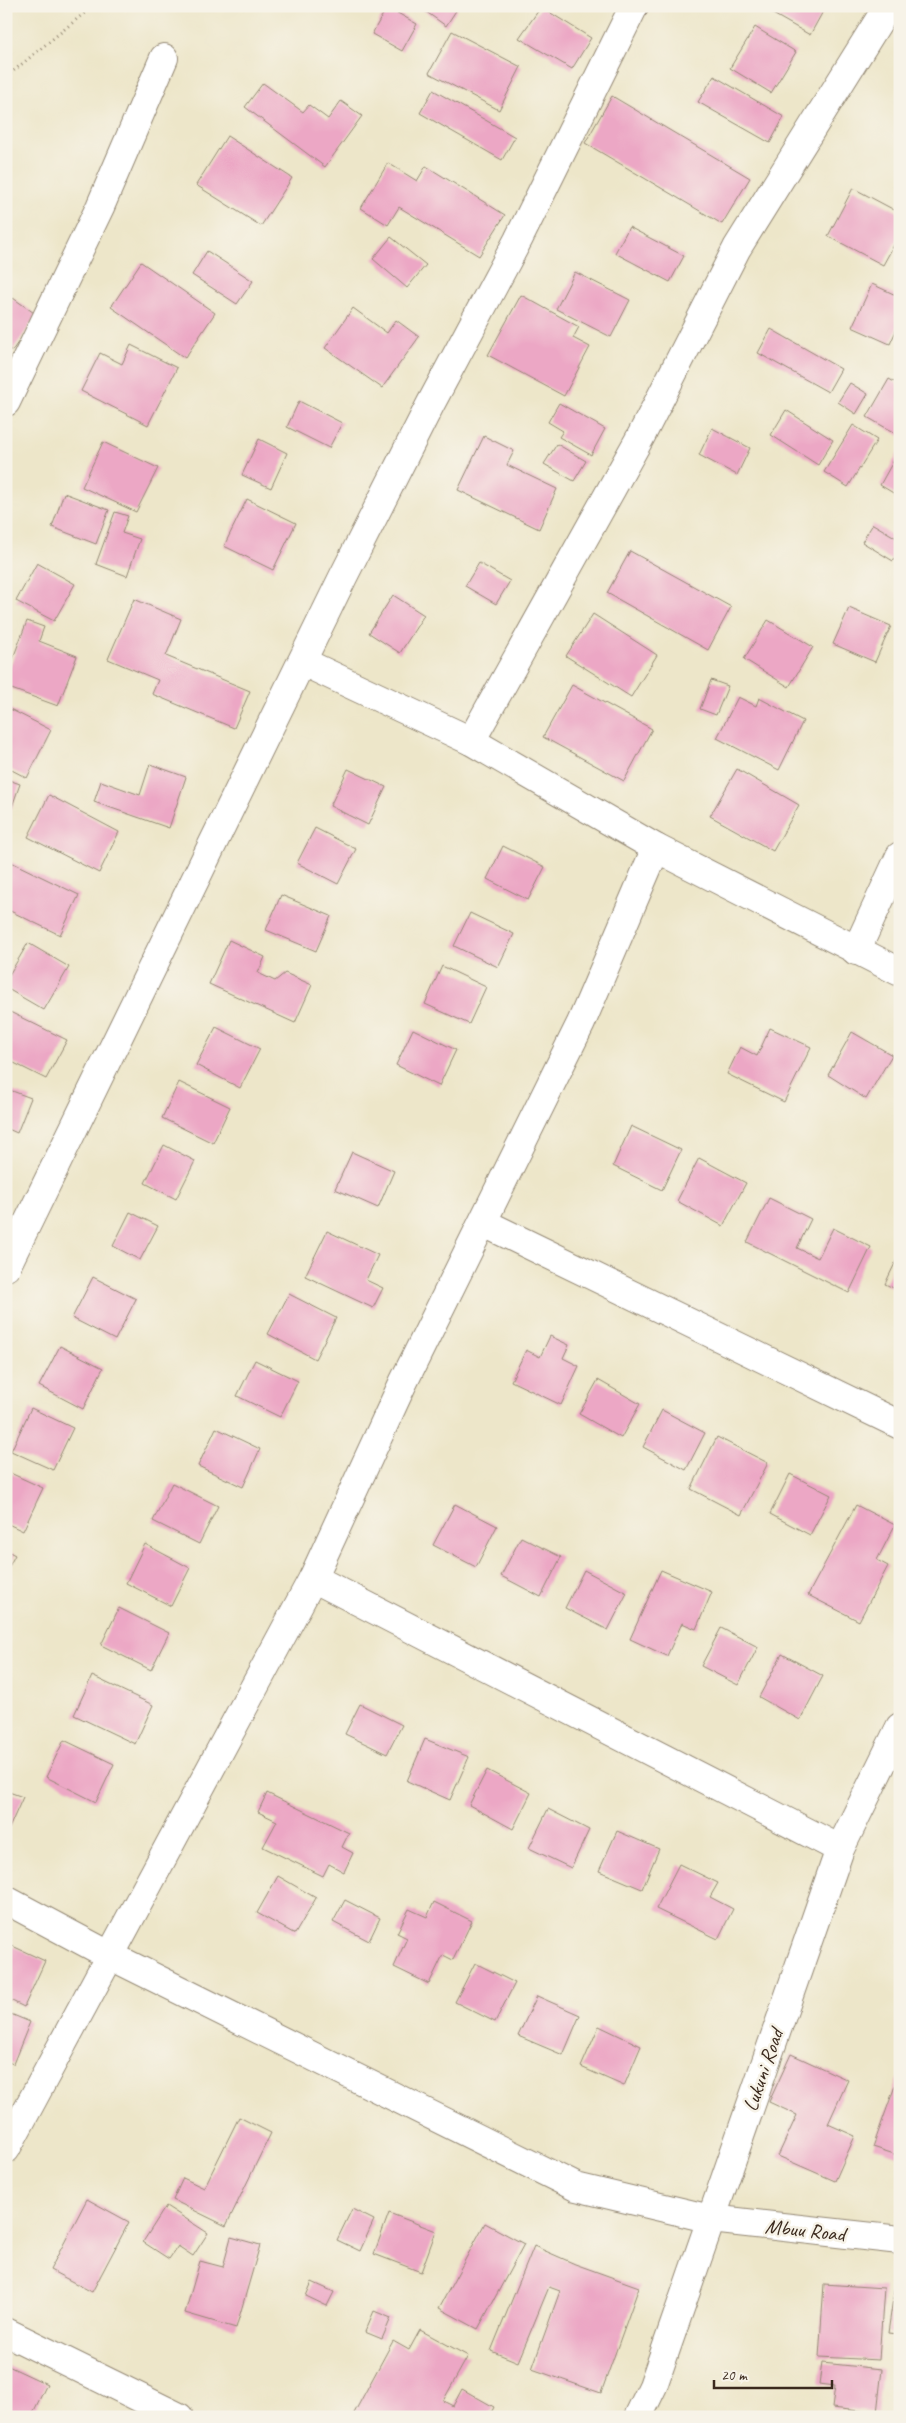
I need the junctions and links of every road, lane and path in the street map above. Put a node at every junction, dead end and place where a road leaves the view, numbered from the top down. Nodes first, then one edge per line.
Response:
1 (93, 6) edge
2 (634, 6) edge
3 (888, 6) edge
4 (164, 58) dead end
5 (6, 77) edge
6 (6, 402) edge
7 (303, 662) junction
8 (471, 741) junction
9 (656, 848) junction
10 (900, 856) edge
11 (856, 951) junction
12 (900, 972) edge
13 (484, 1224) junction
14 (6, 1267) edge
15 (900, 1425) edge
16 (313, 1578) junction
17 (900, 1727) edge
18 (840, 1849) junction
19 (6, 1900) edge
20 (109, 1955) junction
21 (6, 2150) edge
22 (711, 2219) junction
23 (900, 2240) edge
24 (6, 2332) edge
25 (179, 2417) edge
26 (638, 2417) edge

1 - 5 path
2 - 7 street
3 - 8 street
4 - 6 street
7 - 8 street
7 - 14 street
8 - 9 street
9 - 11 street
9 - 13 street
10 - 11 street
11 - 12 street
13 - 15 street
13 - 16 street
16 - 18 street
16 - 20 street
17 - 18 street, Lukuni Road
18 - 22 street, Lukuni Road
19 - 20 street, Mbuu Road
20 - 21 street
20 - 22 street, Mbuu Road
22 - 23 street, Mbuu Road
22 - 26 street, Lukuni Road
24 - 25 street

